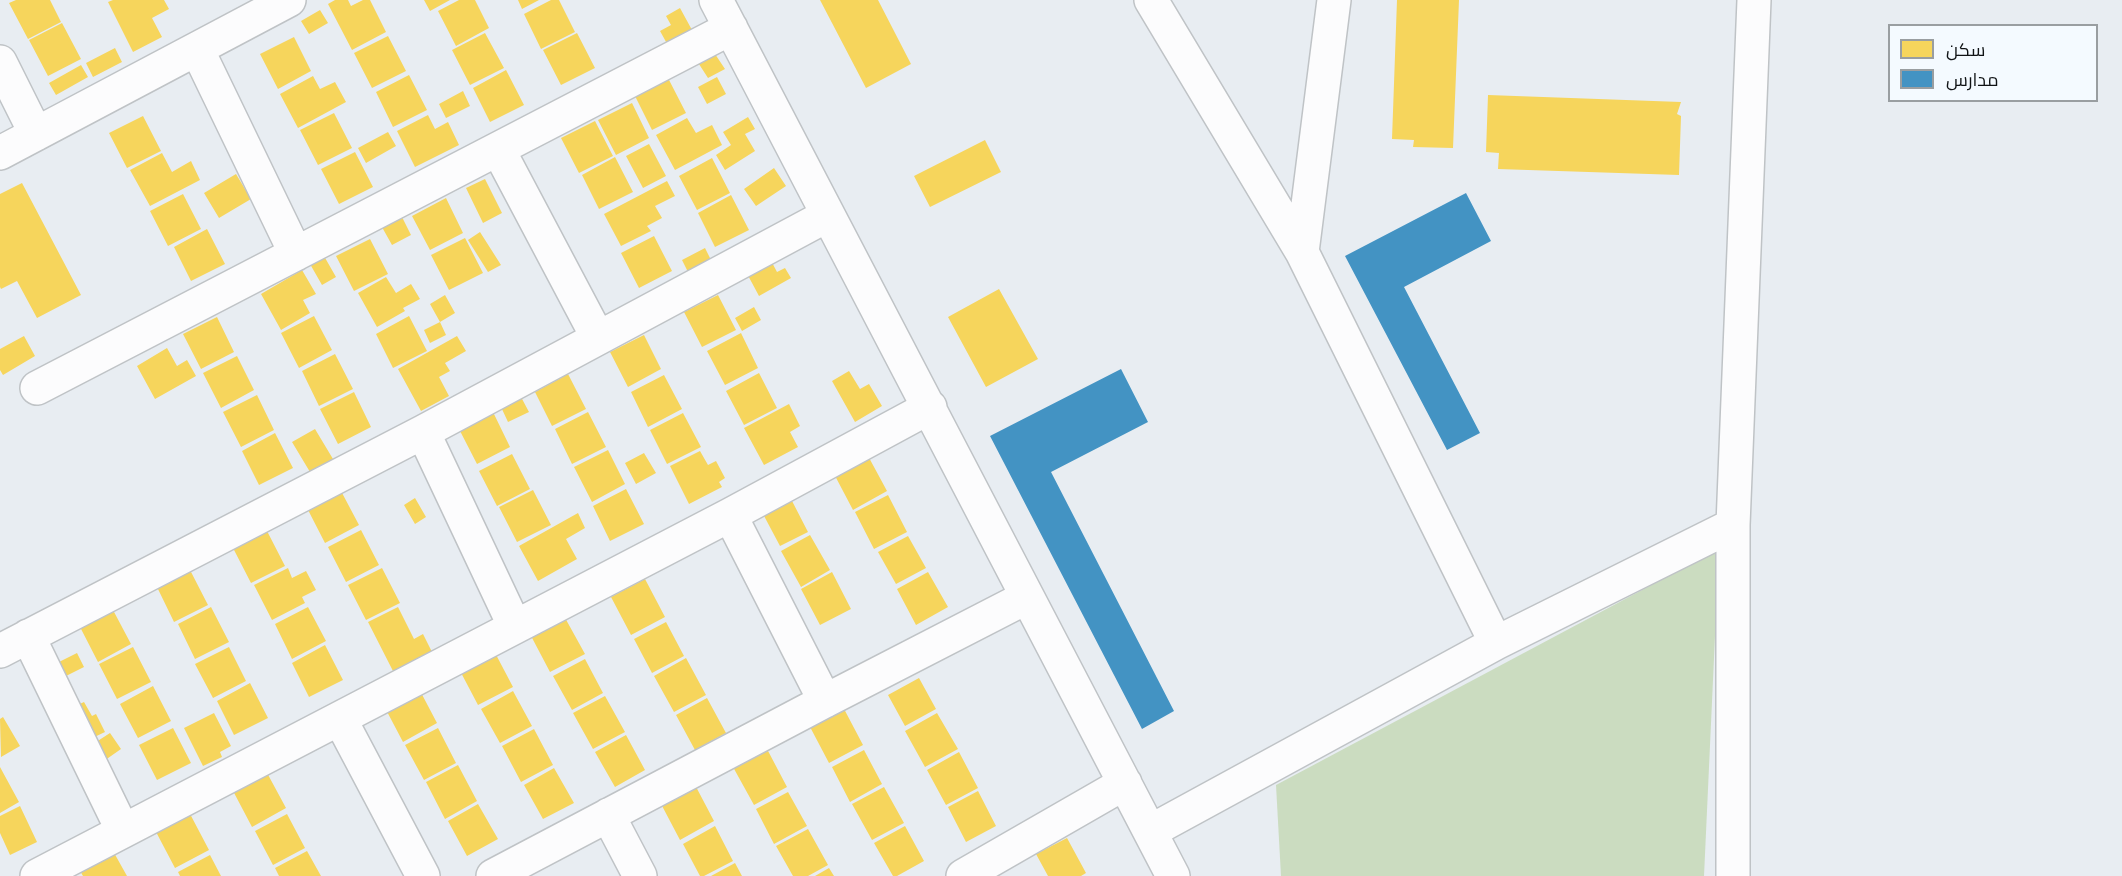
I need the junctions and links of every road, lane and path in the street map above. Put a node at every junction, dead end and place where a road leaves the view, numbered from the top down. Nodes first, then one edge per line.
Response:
1 (289, 0) edge
2 (1151, 0) edge
3 (1334, 0) edge
4 (1754, 0) edge
5 (724, 14) edge
6 (197, 49) junction
7 (0, 62) edge
8 (36, 134) junction
9 (498, 149) junction
10 (0, 153) edge
11 (828, 215) junction
12 (1302, 252) junction
13 (296, 254) junction
14 (598, 338) junction
15 (37, 388) dead end
16 (930, 407) junction
17 (423, 432) junction
18 (730, 515) junction
19 (1733, 525) junction
20 (1027, 597) junction
21 (515, 627) junction
22 (1496, 643) junction
23 (14, 644) edge
24 (825, 701) junction
25 (340, 719) junction
26 (1125, 783) junction
27 (608, 815) junction
28 (123, 831) junction
29 (1151, 831) junction
30 (36, 876) edge
31 (423, 876) edge
32 (493, 876) edge
33 (640, 876) edge
34 (963, 876) edge
35 (1173, 876) edge
36 (1733, 876) edge

1 - 6 street
2 - 12 street
3 - 12 street
4 - 19 street
5 - 9 street
5 - 11 street
6 - 8 street
6 - 13 street
7 - 8 street
8 - 10 street
9 - 13 street
9 - 14 street
11 - 14 street
11 - 16 street
12 - 22 street
13 - 15 street
14 - 17 street
16 - 18 street
16 - 20 street
17 - 21 street
17 - 23 street
18 - 21 street
18 - 24 street
19 - 22 street
19 - 36 street
20 - 24 street
20 - 26 street
21 - 25 street
22 - 29 street
23 - 28 street
24 - 27 street
25 - 28 street
25 - 31 street
26 - 29 street
26 - 34 street
27 - 32 street
27 - 33 street
28 - 30 street
29 - 35 street

